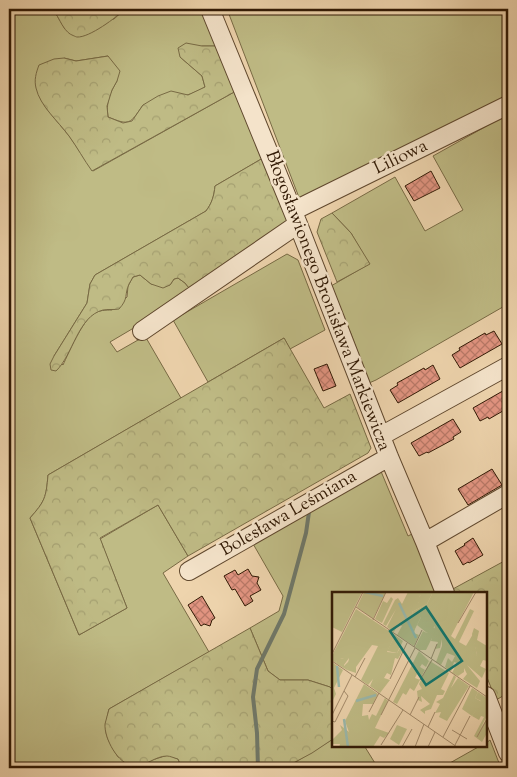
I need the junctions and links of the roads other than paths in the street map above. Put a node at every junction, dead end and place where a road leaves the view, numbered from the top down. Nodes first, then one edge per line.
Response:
1 (210, 9) edge
2 (508, 105) edge
3 (296, 217) junction
4 (142, 331) dead end
5 (508, 366) edge
6 (381, 436) junction
7 (389, 457) junction
8 (508, 494) edge
9 (425, 542) junction
10 (189, 571) dead end
11 (445, 592) edge
12 (487, 699) edge
13 (508, 754) edge

1 - 3 street, Błogosławionego Bronisława Markiewicza
2 - 3 street, Liliowa
3 - 4 street, Liliowa
3 - 6 street, Błogosławionego Bronisława Markiewicza
5 - 6 street
6 - 7 street, Błogosławionego Bronisława Markiewicza
7 - 9 street, Błogosławionego Bronisława Markiewicza
7 - 10 street, Bolesława Leśmiana
8 - 9 street
9 - 11 street, Błogosławionego Bronisława Markiewicza
12 - 13 street

